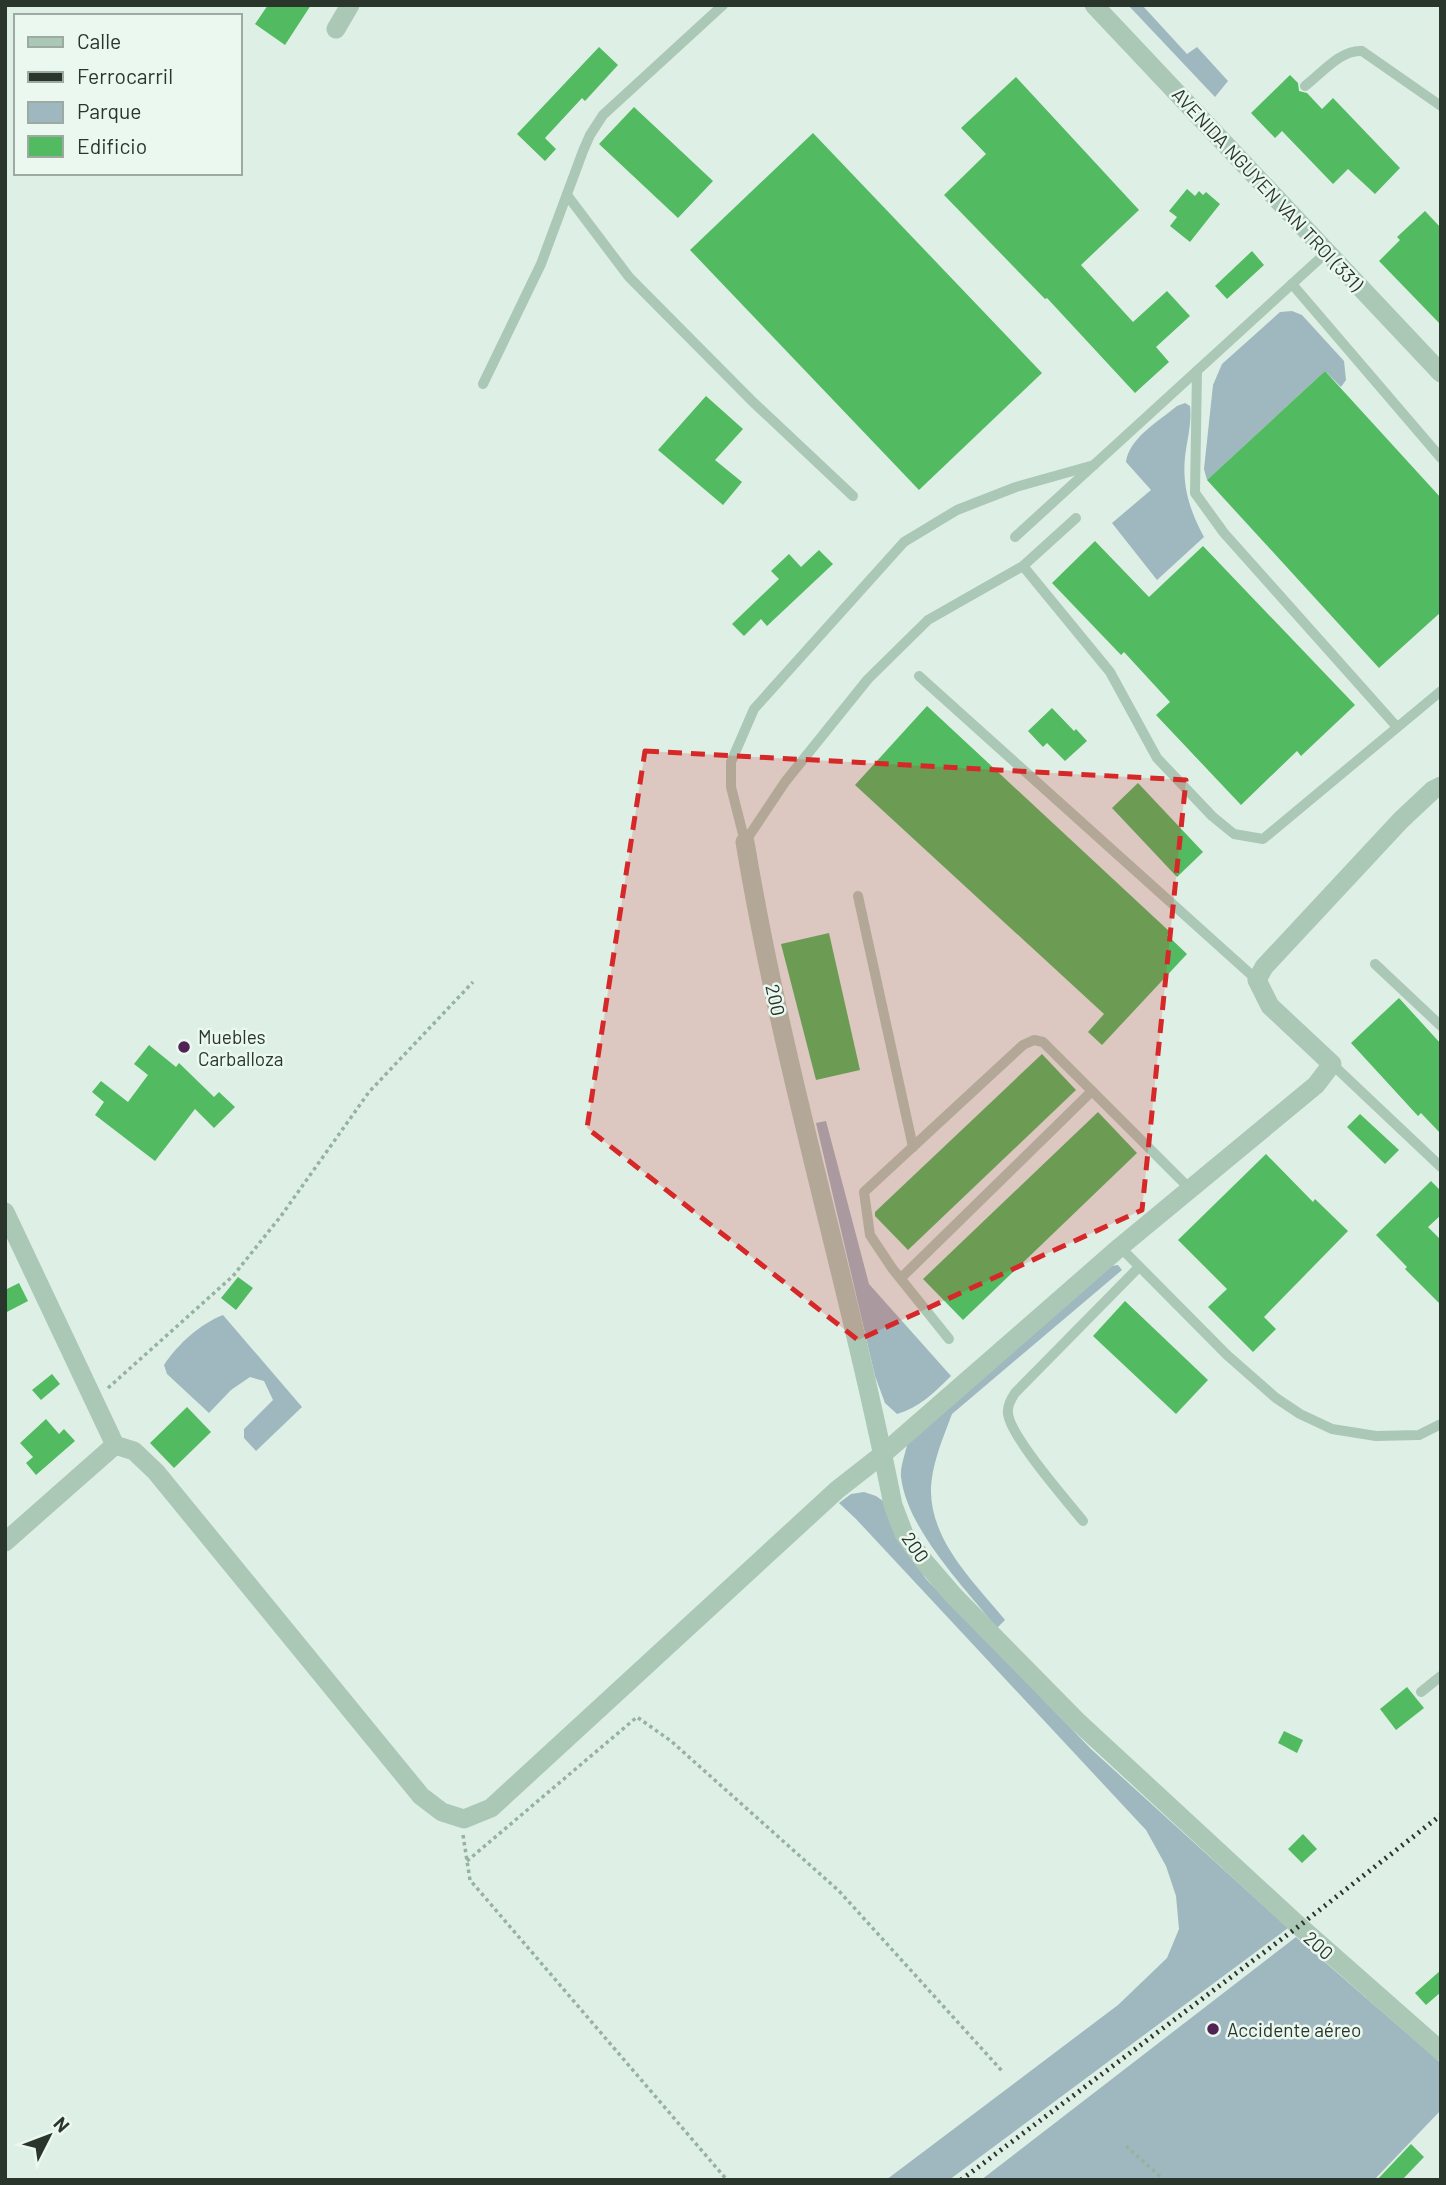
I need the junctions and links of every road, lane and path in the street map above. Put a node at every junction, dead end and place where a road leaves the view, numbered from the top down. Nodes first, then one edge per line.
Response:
1 (350, 5) edge
2 (723, 5) edge
3 (1094, 5) edge
4 (336, 29) dead end
5 (1305, 86) dead end
6 (1441, 106) edge
7 (566, 195) junction
8 (1327, 252) junction
9 (1292, 284) junction
10 (1197, 371) junction
11 (1441, 373) edge
12 (483, 384) dead end
13 (1441, 458) edge
14 (1094, 465) junction
15 (853, 496) dead end
16 (1076, 518) dead end
17 (1014, 537) dead end
18 (1023, 566) junction
19 (919, 676) dead end
20 (1441, 691) edge
21 (1397, 727) junction
22 (1441, 786) edge
23 (745, 842) junction
24 (858, 895) dead end
25 (1376, 964) dead end
26 (1257, 980) junction
27 (473, 982) dead end
28 (1441, 1026) edge
29 (1332, 1065) junction
30 (1092, 1091) junction
31 (913, 1147) junction
32 (1441, 1167) edge
33 (1190, 1189) junction
34 (5, 1212) edge
35 (1120, 1247) junction
36 (1139, 1267) junction
37 (901, 1278) junction
38 (949, 1339) dead end
39 (94, 1401) junction
40 (1441, 1424) edge
41 (115, 1445) junction
42 (883, 1454) junction
43 (1083, 1521) dead end
44 (5, 1542) edge
45 (1441, 1676) edge
46 (1421, 1692) dead end
47 (464, 1819) junction
48 (467, 1861) junction
49 (1441, 2051) edge
50 (1002, 2071) dead end
51 (1126, 2146) dead end
52 (727, 2180) edge
53 (1164, 2180) edge

1 - 4 street
2 - 7 lane
3 - 8 street, AVENIDA NGUYEN VAN TROI (331)
5 - 6 lane
7 - 12 lane
7 - 15 lane
8 - 9 lane
8 - 11 street, AVENIDA NGUYEN VAN TROI (331)
9 - 10 lane
9 - 13 lane
10 - 14 lane
10 - 21 lane
14 - 17 lane
14 - 23 lane
16 - 18 lane
18 - 21 lane
18 - 23 lane
19 - 26 lane
20 - 21 lane
22 - 26 street
23 - 42 street, 200
24 - 31 lane
25 - 28 lane
26 - 29 street
27 - 39 path
29 - 32 lane
29 - 33 street
30 - 31 lane
30 - 33 lane
30 - 37 lane
31 - 37 lane
33 - 35 street
34 - 39 street
35 - 36 lane
35 - 42 street
36 - 40 lane
36 - 43 lane
37 - 38 lane
39 - 41 street
41 - 44 street
41 - 47 street
42 - 47 street
42 - 49 street, 200
45 - 46 lane
47 - 48 path
48 - 50 path
48 - 52 path
51 - 53 path

